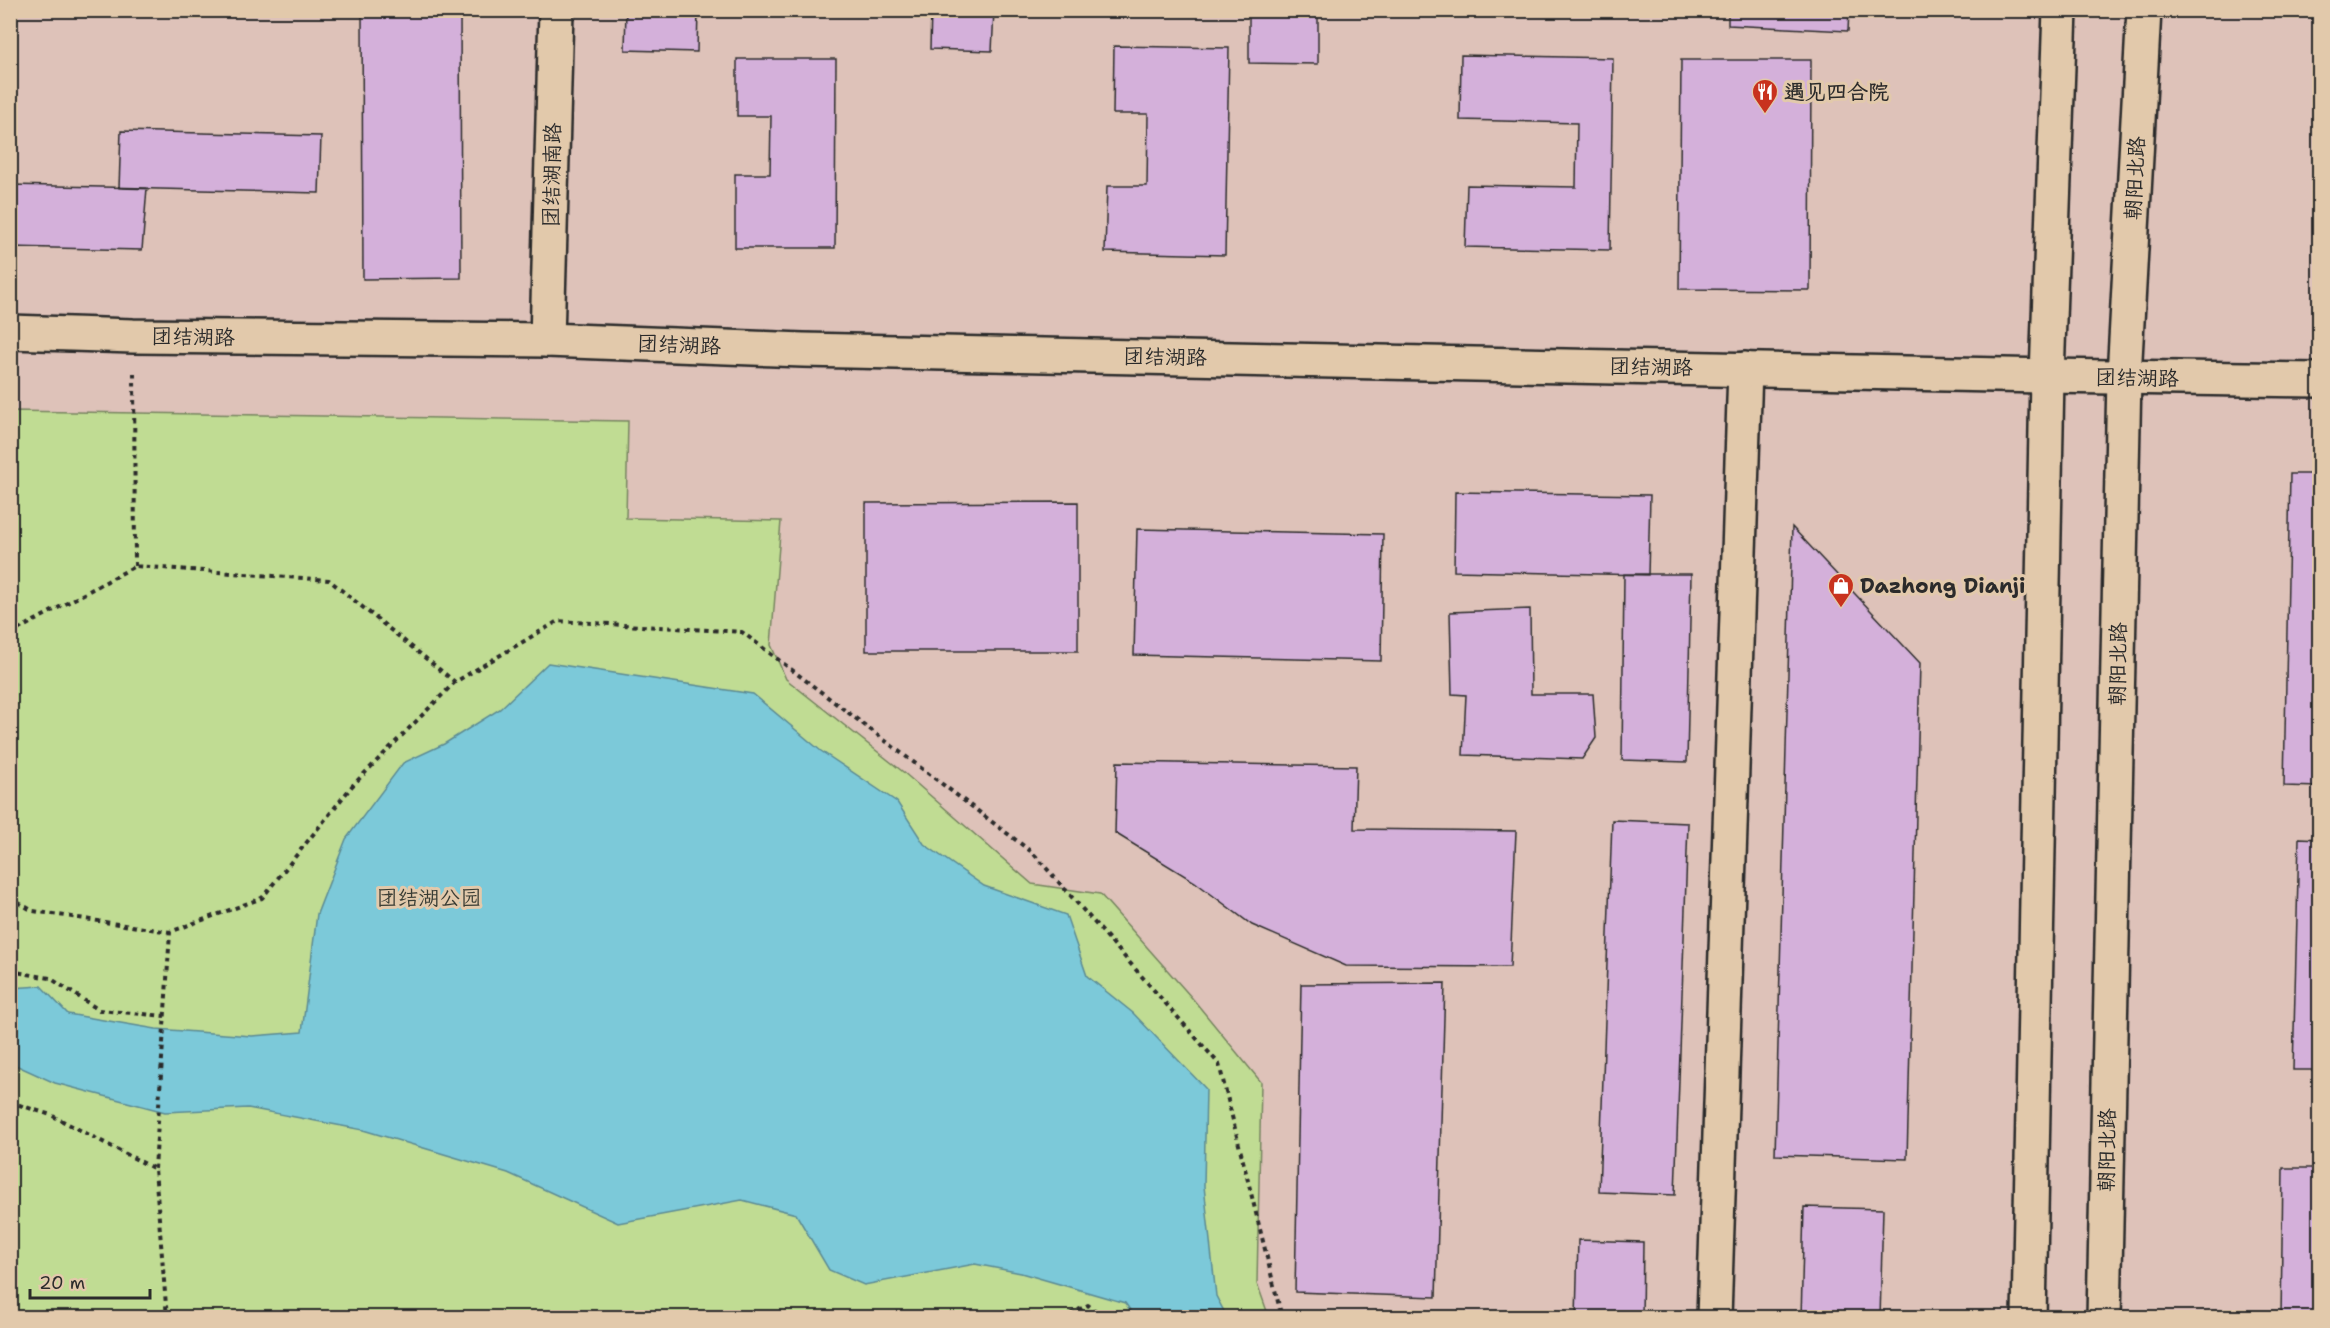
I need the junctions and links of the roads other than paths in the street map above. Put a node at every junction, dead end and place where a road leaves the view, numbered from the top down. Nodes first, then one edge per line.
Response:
1 (556, 10) edge
2 (2060, 10) edge
3 (2144, 10) edge
4 (10, 332) edge
5 (547, 340) junction
6 (1745, 369) junction
7 (2047, 376) junction
8 (2124, 377) junction
9 (2319, 380) edge
10 (1714, 1317) edge
11 (2030, 1317) edge
12 (2104, 1317) edge

1 - 5 street, 团结湖南路
2 - 7 street
3 - 8 street, 朝阳北路
4 - 5 street, 团结湖路
5 - 6 street, 团结湖路
6 - 7 street, 团结湖路
6 - 10 street
7 - 8 street, 团结湖路
7 - 11 street
8 - 9 street, 团结湖路
8 - 12 street, 朝阳北路

